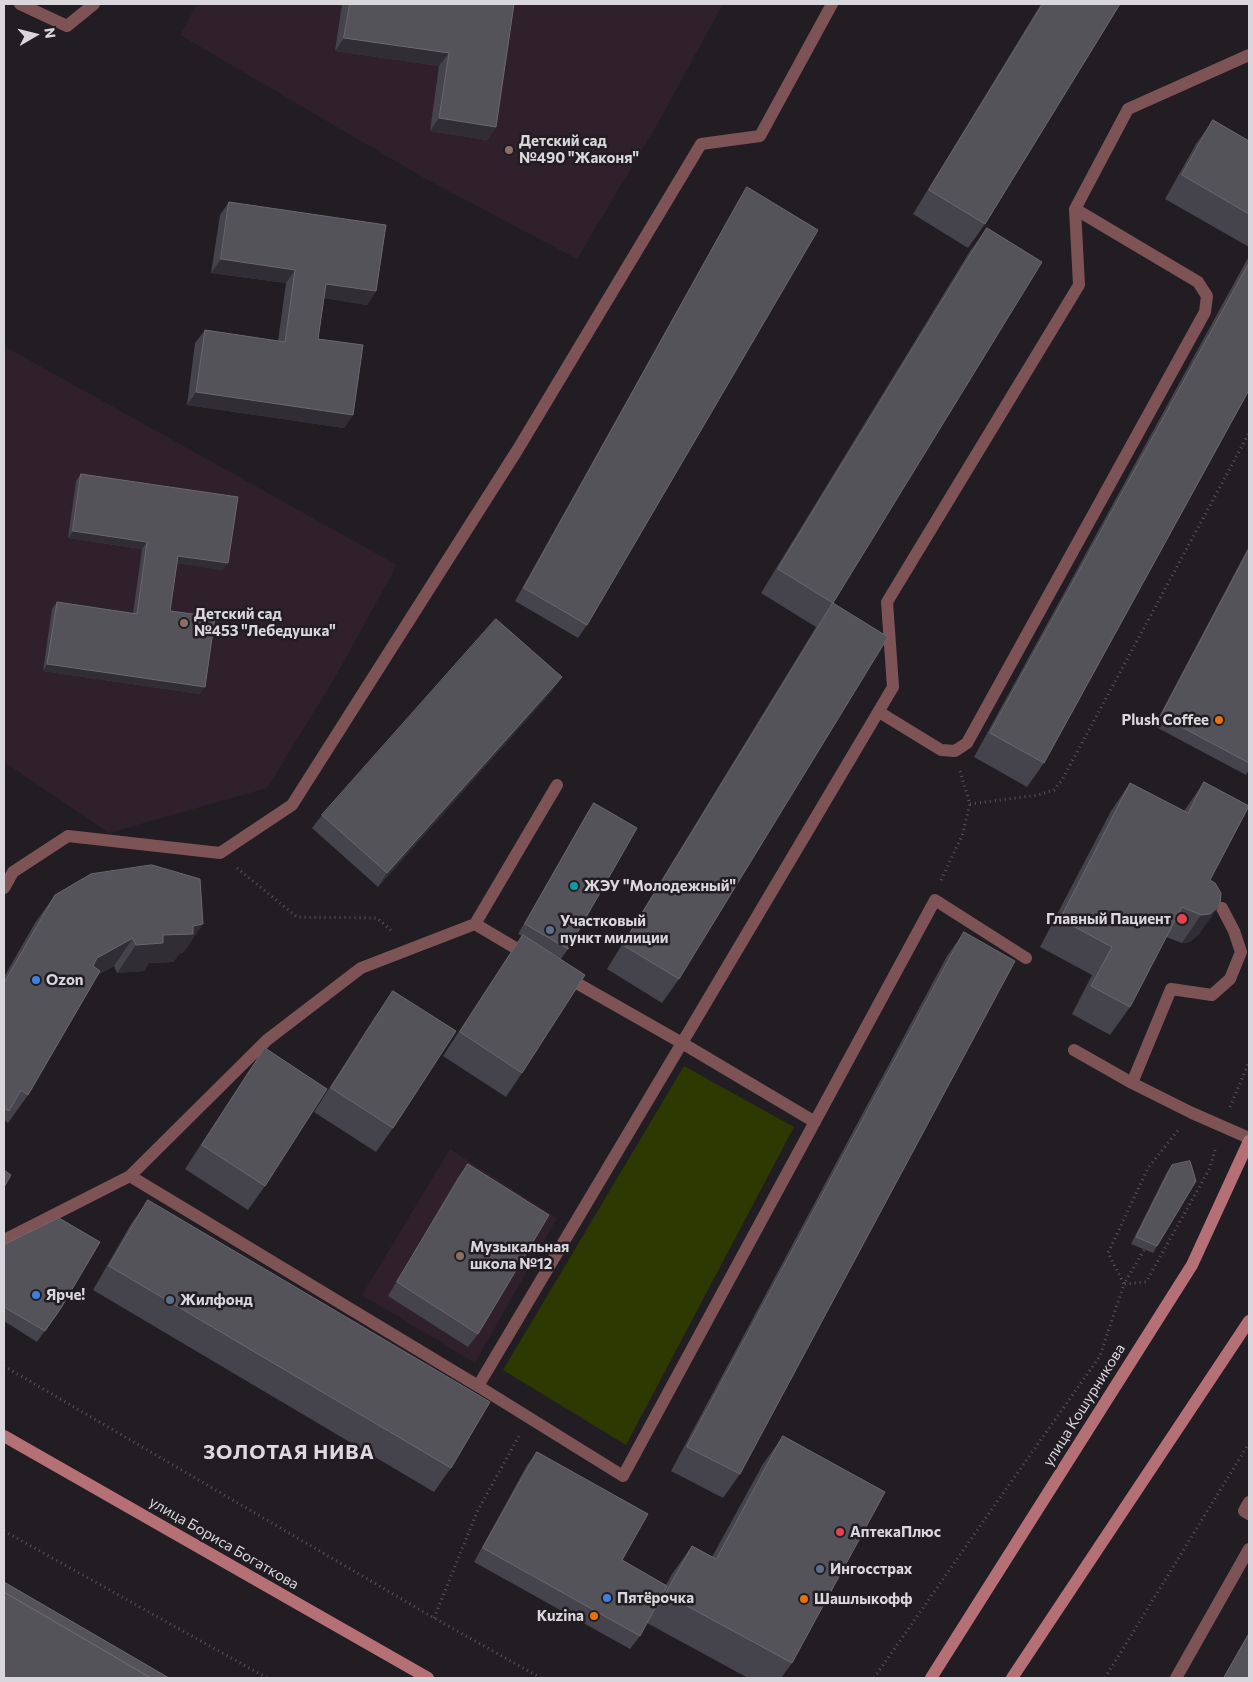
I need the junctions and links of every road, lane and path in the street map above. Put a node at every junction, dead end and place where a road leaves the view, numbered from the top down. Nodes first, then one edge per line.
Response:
1 (20, 4) edge
2 (94, 4) edge
3 (832, 4) edge
4 (1249, 55) edge
5 (1075, 209) junction
6 (1249, 433) edge
7 (879, 712) junction
8 (955, 751) junction
9 (557, 785) dead end
10 (970, 804) junction
11 (220, 853) junction
12 (9, 870) edge
13 (944, 873) dead end
14 (4, 888) edge
15 (1222, 908) edge
16 (475, 924) junction
17 (412, 948) junction
18 (1026, 958) dead end
19 (682, 1043) junction
20 (1074, 1050) dead end
21 (1249, 1062) edge
22 (1132, 1083) junction
23 (1192, 1113) junction
24 (815, 1122) junction
25 (1222, 1125) junction
26 (1249, 1139) edge
27 (130, 1176) junction
28 (4, 1240) edge
29 (1144, 1250) edge
30 (1124, 1284) junction
31 (1249, 1321) edge
32 (4, 1366) edge
33 (478, 1386) junction
34 (4, 1436) edge
35 (1249, 1443) edge
36 (511, 1450) dead end
37 (1249, 1502) edge
38 (1249, 1514) edge
39 (4, 1532) edge
40 (1249, 1549) edge
41 (434, 1618) junction
42 (267, 1678) edge
43 (428, 1678) edge
44 (541, 1678) edge
45 (874, 1678) edge
46 (931, 1678) edge
47 (1012, 1678) edge
48 (1105, 1678) edge
49 (1176, 1678) edge

1 - 2 lane
3 - 11 lane
4 - 5 lane
5 - 7 lane
5 - 8 lane
6 - 10 path
7 - 8 lane
7 - 19 lane
8 - 10 path
9 - 16 lane
10 - 13 path
11 - 12 lane
11 - 17 path
12 - 14 lane
15 - 22 lane
16 - 17 lane
16 - 19 lane
17 - 27 lane
18 - 24 lane
19 - 24 lane
19 - 33 lane
20 - 22 lane
21 - 25 path
22 - 23 lane
23 - 25 lane
23 - 30 path
24 - 33 lane
25 - 26 lane
25 - 30 path
26 - 46 main road, улица Кошурникова
27 - 28 lane
27 - 33 lane
29 - 30 path
30 - 45 path
31 - 47 main road
32 - 41 path
34 - 43 main road, улица Бориса Богаткова
35 - 48 path
36 - 41 path
37 - 38 lane
39 - 42 path
40 - 49 lane
41 - 44 path

